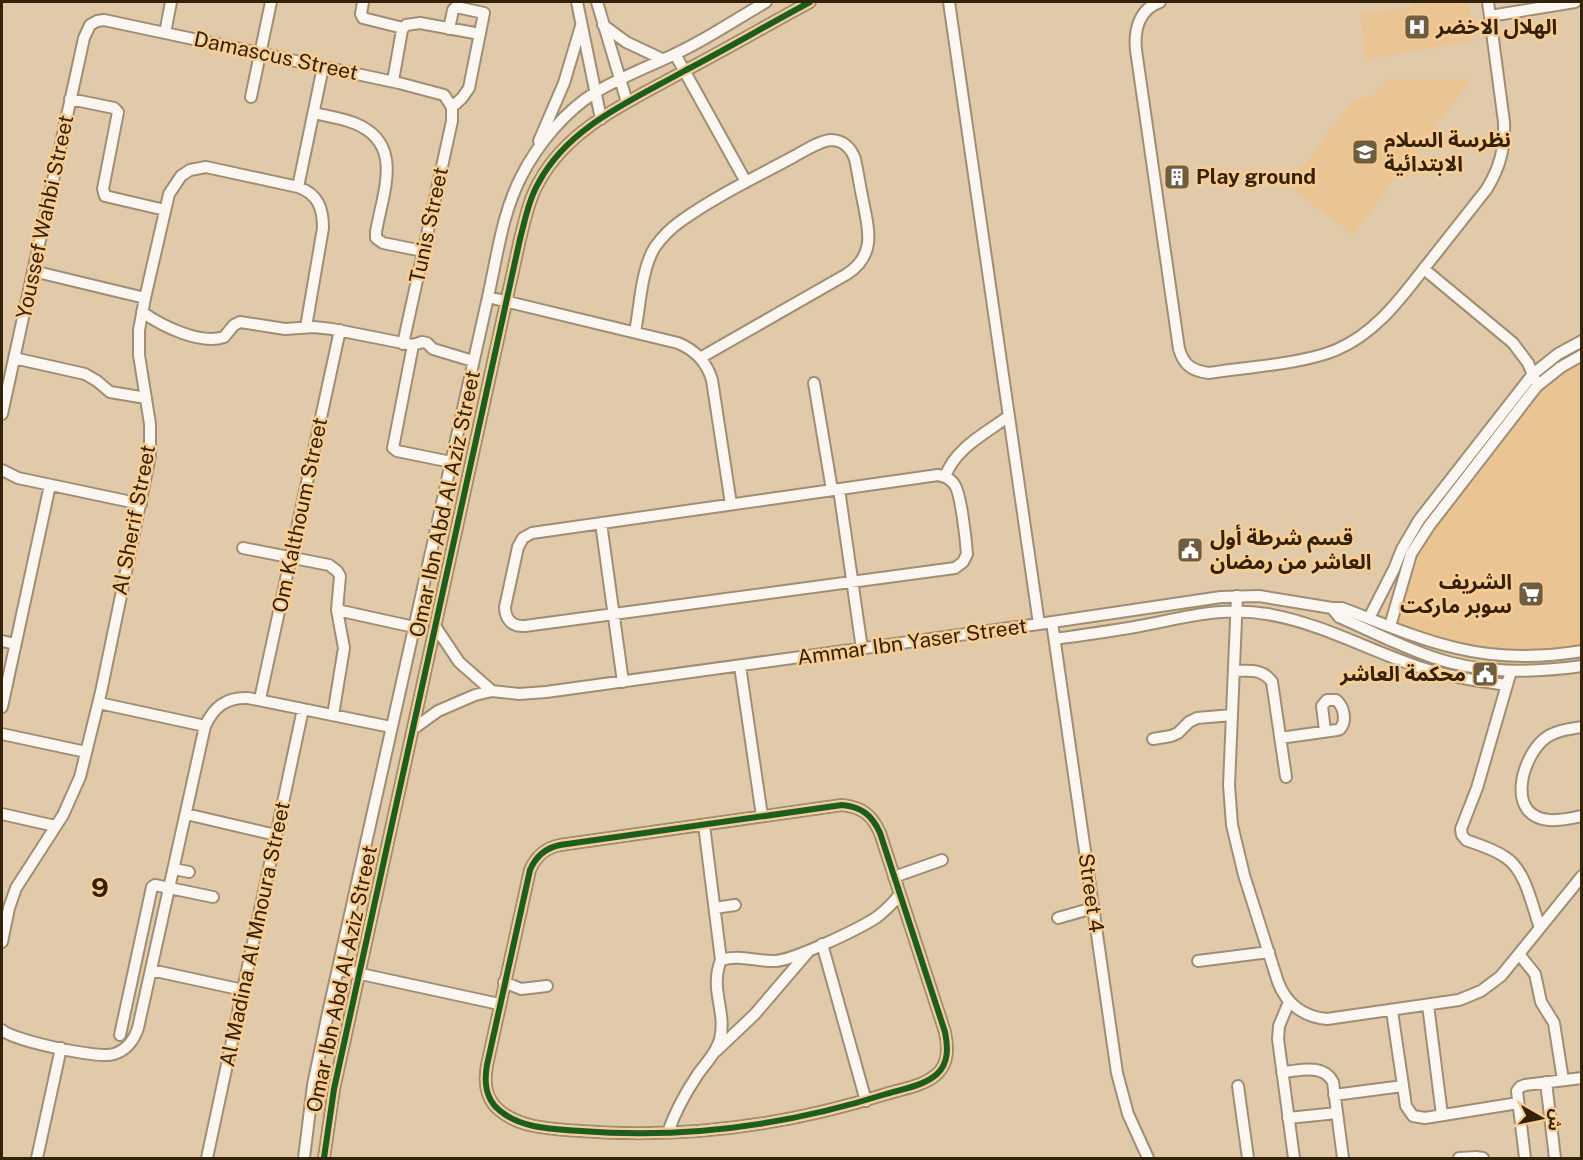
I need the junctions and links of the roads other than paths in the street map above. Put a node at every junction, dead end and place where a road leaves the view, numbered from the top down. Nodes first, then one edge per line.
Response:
1 (171, 2) edge
2 (271, 2) edge
3 (363, 2) edge
4 (577, 2) edge
5 (597, 2) edge
6 (766, 2) edge
7 (810, 2) edge
8 (949, 2) edge
9 (1160, 2) edge
10 (1488, 2) edge
11 (1575, 2) edge
12 (1490, 16) junction
13 (94, 22) joint
14 (603, 24) junction
15 (581, 26) junction
16 (403, 28) junction
17 (449, 29) junction
18 (165, 33) junction
19 (480, 34) junction
20 (260, 53) junction
21 (675, 54) junction
22 (662, 59) junction
23 (324, 67) junction
24 (684, 72) junction
25 (620, 79) junction
26 (393, 81) junction
27 (594, 93) junction
28 (251, 97) dead end
29 (70, 99) junction
30 (627, 102) junction
31 (452, 107) junction
32 (314, 113) junction
33 (601, 119) junction
34 (532, 157) junction
35 (746, 182) junction
36 (298, 187) junction
37 (165, 210) junction
38 (423, 251) junction
39 (1424, 269) junction
40 (33, 271) junction
41 (488, 297) junction
42 (145, 298) junction
43 (506, 301) junction
44 (142, 312) junction
45 (306, 327) junction
46 (340, 330) junction
47 (635, 332) junction
48 (1581, 341) edge
49 (410, 345) junction
50 (1581, 355) edge
51 (700, 357) junction
52 (14, 358) junction
53 (473, 361) junction
54 (1533, 374) junction
55 (814, 383) dead end
56 (1537, 386) junction
57 (146, 398) junction
58 (2, 414) edge
59 (1009, 416) junction
60 (451, 462) junction
61 (2, 470) edge
62 (945, 477) junction
63 (50, 484) junction
64 (836, 490) junction
65 (141, 504) junction
66 (731, 504) junction
67 (601, 523) junction
68 (243, 548) dead end
69 (1407, 551) junction
70 (291, 557) junction
71 (852, 582) junction
72 (1237, 597) junction
73 (1332, 608) junction
74 (338, 610) junction
75 (1236, 611) junction
76 (614, 615) junction
77 (1369, 618) junction
78 (1052, 622) junction
79 (1039, 624) junction
80 (435, 626) junction
81 (1390, 626) junction
82 (414, 627) junction
83 (1054, 639) junction
84 (2, 641) edge
85 (1436, 642) junction
86 (15, 644) junction
87 (862, 649) junction
88 (1581, 651) edge
89 (1431, 657) junction
90 (740, 666) junction
91 (1581, 666) edge
92 (1234, 671) junction
93 (1511, 671) junction
94 (623, 682) junction
95 (1507, 685) junction
96 (492, 691) junction
97 (260, 699) junction
98 (99, 703) junction
99 (2, 707) edge
100 (303, 709) junction
101 (1232, 714) junction
102 (333, 715) junction
103 (205, 726) junction
104 (392, 727) junction
105 (1581, 727) edge
106 (413, 729) junction
107 (1325, 731) dead end
108 (2, 734) edge
109 (1280, 738) junction
110 (1153, 739) dead end
111 (86, 752) junction
112 (1286, 777) dead end
113 (2, 814) edge
114 (186, 814) junction
115 (762, 816) junction
116 (1581, 816) edge
117 (704, 825) junction
118 (55, 826) junction
119 (276, 835) junction
120 (942, 860) dead end
121 (174, 869) junction
122 (189, 872) dead end
123 (1581, 876) edge
124 (894, 877) junction
125 (169, 888) junction
126 (900, 894) junction
127 (213, 897) dead end
128 (735, 905) dead end
129 (715, 908) junction
130 (1093, 908) junction
131 (1058, 918) dead end
132 (1540, 928) junction
133 (2, 942) edge
134 (822, 944) junction
135 (810, 949) junction
136 (1269, 952) junction
137 (1519, 954) junction
138 (722, 960) junction
139 (1198, 961) dead end
140 (338, 969) junction
141 (151, 970) junction
142 (359, 973) junction
143 (504, 982) junction
144 (546, 986) dead end
145 (243, 990) junction
146 (1289, 1002) junction
147 (499, 1004) junction
148 (1428, 1005) junction
149 (1392, 1011) junction
150 (2, 1030) edge
151 (120, 1035) dead end
152 (61, 1048) junction
153 (714, 1053) junction
154 (1282, 1072) junction
155 (1581, 1078) edge
156 (1563, 1080) junction
157 (1545, 1082) junction
158 (1238, 1086) dead end
159 (1403, 1086) junction
160 (1335, 1095) junction
161 (866, 1101) junction
162 (1518, 1103) junction
163 (1337, 1113) junction
164 (1442, 1115) junction
165 (1288, 1118) junction
166 (668, 1132) junction
167 (37, 1158) edge
168 (207, 1158) edge
169 (304, 1158) edge
170 (324, 1158) edge
171 (1148, 1158) edge
172 (1248, 1158) edge
173 (1294, 1158) edge
174 (1343, 1158) edge
175 (1459, 1158) edge
176 (1483, 1158) edge
177 (1525, 1158) edge
178 (1555, 1158) edge

1 - 18 street
2 - 20 street
3 - 16 street
4 - 15 street
5 - 14 street
6 - 21 street, Omar Ibn Abd Al Aziz Street
7 - 24 street, Omar Ibn Abd Al Aziz Street
8 - 59 street
9 - 39 street
10 - 12 street
11 - 12 street
12 - 39 street
13 - 18 street, Damascus Street
13 - 29 street, Youssef Wahbi Street
14 - 22 street
14 - 25 street
15 - 27 street
15 - 34 street
16 - 17 street
16 - 26 street
17 - 19 street
17 - 19 street
18 - 20 street, Damascus Street
19 - 31 street
20 - 23 street, Damascus Street
20 - 28 street
21 - 22 street, Omar Ibn Abd Al Aziz Street
21 - 24 street
22 - 25 street, Omar Ibn Abd Al Aziz Street
23 - 26 street, Damascus Street
23 - 32 street
24 - 30 street, Omar Ibn Abd Al Aziz Street
24 - 35 street
25 - 27 street, Omar Ibn Abd Al Aziz Street
25 - 30 street
26 - 31 street, Damascus Street
27 - 33 street
27 - 34 street, Omar Ibn Abd Al Aziz Street
29 - 37 street
29 - 40 street, Youssef Wahbi Street
30 - 33 street, Omar Ibn Abd Al Aziz Street
31 - 38 street, Tunis Street
32 - 36 street
32 - 38 street
33 - 43 street, Omar Ibn Abd Al Aziz Street
34 - 41 street, Omar Ibn Abd Al Aziz Street
35 - 47 street
35 - 51 street
36 - 37 street, Al Sherif Street
36 - 45 street, Al Sherif Street
37 - 42 street, Al Sherif Street
38 - 49 street, Tunis Street
39 - 54 street
40 - 42 street
40 - 52 street, Youssef Wahbi Street
41 - 43 street
41 - 53 street, Omar Ibn Abd Al Aziz Street
42 - 44 street, Al Sherif Street
43 - 47 street
43 - 80 street, Omar Ibn Abd Al Aziz Street
44 - 45 street
44 - 57 street, Al Sherif Street
45 - 46 street
46 - 49 street
46 - 70 street, Om Kalthoum Street
47 - 51 street
48 - 54 street
49 - 53 street
49 - 60 street, Tunis Street
50 - 56 street
51 - 66 street
52 - 57 street
52 - 58 street, Youssef Wahbi Street
53 - 60 street, Omar Ibn Abd Al Aziz Street
54 - 56 street
54 - 69 street
55 - 64 street
56 - 69 street
57 - 65 street, Al Sherif Street
59 - 62 street
59 - 79 street
60 - 82 street, Omar Ibn Abd Al Aziz Street
61 - 63 street
62 - 64 street
62 - 71 street
63 - 65 street
63 - 86 street
64 - 66 street
64 - 71 street
65 - 98 street, Al Sherif Street
66 - 67 street
67 - 76 street
67 - 76 street
68 - 70 street
69 - 77 street
69 - 81 street
70 - 74 street
70 - 97 street, Om Kalthoum Street
71 - 76 street
71 - 87 street
72 - 73 street, Ammar Ibn Yaser Street
72 - 75 street
72 - 78 street, Ammar Ibn Yaser Street
73 - 77 street, Ammar Ibn Yaser Street
73 - 89 street, Ammar Ibn Yaser Street
74 - 82 street
74 - 102 street
75 - 83 street
75 - 92 street
75 - 95 street
76 - 94 street
77 - 81 street, Ammar Ibn Yaser Street
78 - 79 street, Ammar Ibn Yaser Street
78 - 83 street, Street 4
79 - 87 street, Ammar Ibn Yaser Street
80 - 96 street
80 - 106 street, Omar Ibn Abd Al Aziz Street
81 - 85 street, Ammar Ibn Yaser Street
82 - 104 street, Omar Ibn Abd Al Aziz Street
83 - 130 street, Street 4
84 - 86 street
85 - 88 street, Ammar Ibn Yaser Street
85 - 89 street
86 - 99 street
87 - 90 street, Ammar Ibn Yaser Street
89 - 93 street, Ammar Ibn Yaser Street
90 - 94 street, Ammar Ibn Yaser Street
90 - 115 street
91 - 93 street, Ammar Ibn Yaser Street
92 - 101 street
92 - 109 street
93 - 95 street
94 - 96 street, Ammar Ibn Yaser Street
95 - 132 street
96 - 106 street, Ammar Ibn Yaser Street
97 - 100 street
97 - 103 street
98 - 103 street
98 - 111 street, Al Sherif Street
100 - 102 street
100 - 119 street, Al Madina Al Mnoura Street
101 - 110 street
101 - 136 street
102 - 104 street
103 - 114 street
104 - 140 street, Omar Ibn Abd Al Aziz Street
105 - 116 street
106 - 142 street, Omar Ibn Abd Al Aziz Street
107 - 109 street
108 - 111 street
109 - 112 street
111 - 118 street, Al Sherif Street
113 - 118 street
114 - 119 street
114 - 121 street
115 - 117 street
115 - 124 street
117 - 129 street
117 - 143 street
118 - 133 street, Al Sherif Street
119 - 145 street, Al Madina Al Mnoura Street
120 - 124 street
121 - 122 street
121 - 125 street
123 - 132 street
124 - 126 street
125 - 127 street
125 - 141 street
125 - 151 street
126 - 134 street
126 - 161 street
128 - 129 street
129 - 138 street
130 - 131 street
130 - 171 street, Street 4
132 - 137 street
134 - 135 street
134 - 161 street
135 - 138 street
135 - 153 street
136 - 139 street
136 - 146 street
137 - 148 street
137 - 156 street
138 - 153 street
140 - 142 street
140 - 169 street, Omar Ibn Abd Al Aziz Street
141 - 145 street
141 - 152 street
142 - 147 street
142 - 170 street, Omar Ibn Abd Al Aziz Street
143 - 144 street
143 - 147 street
145 - 168 street, Al Madina Al Mnoura Street
146 - 149 street
146 - 154 street
147 - 166 street
148 - 149 street
148 - 164 street
149 - 159 street
150 - 152 street
152 - 167 street
153 - 166 street
154 - 160 street
154 - 165 street
155 - 156 street
156 - 157 street
157 - 162 street
157 - 178 street
158 - 172 street
159 - 160 street
159 - 164 street
160 - 163 street
161 - 166 street
162 - 164 street
162 - 177 street
163 - 165 street
163 - 174 street
165 - 173 street
175 - 176 street

